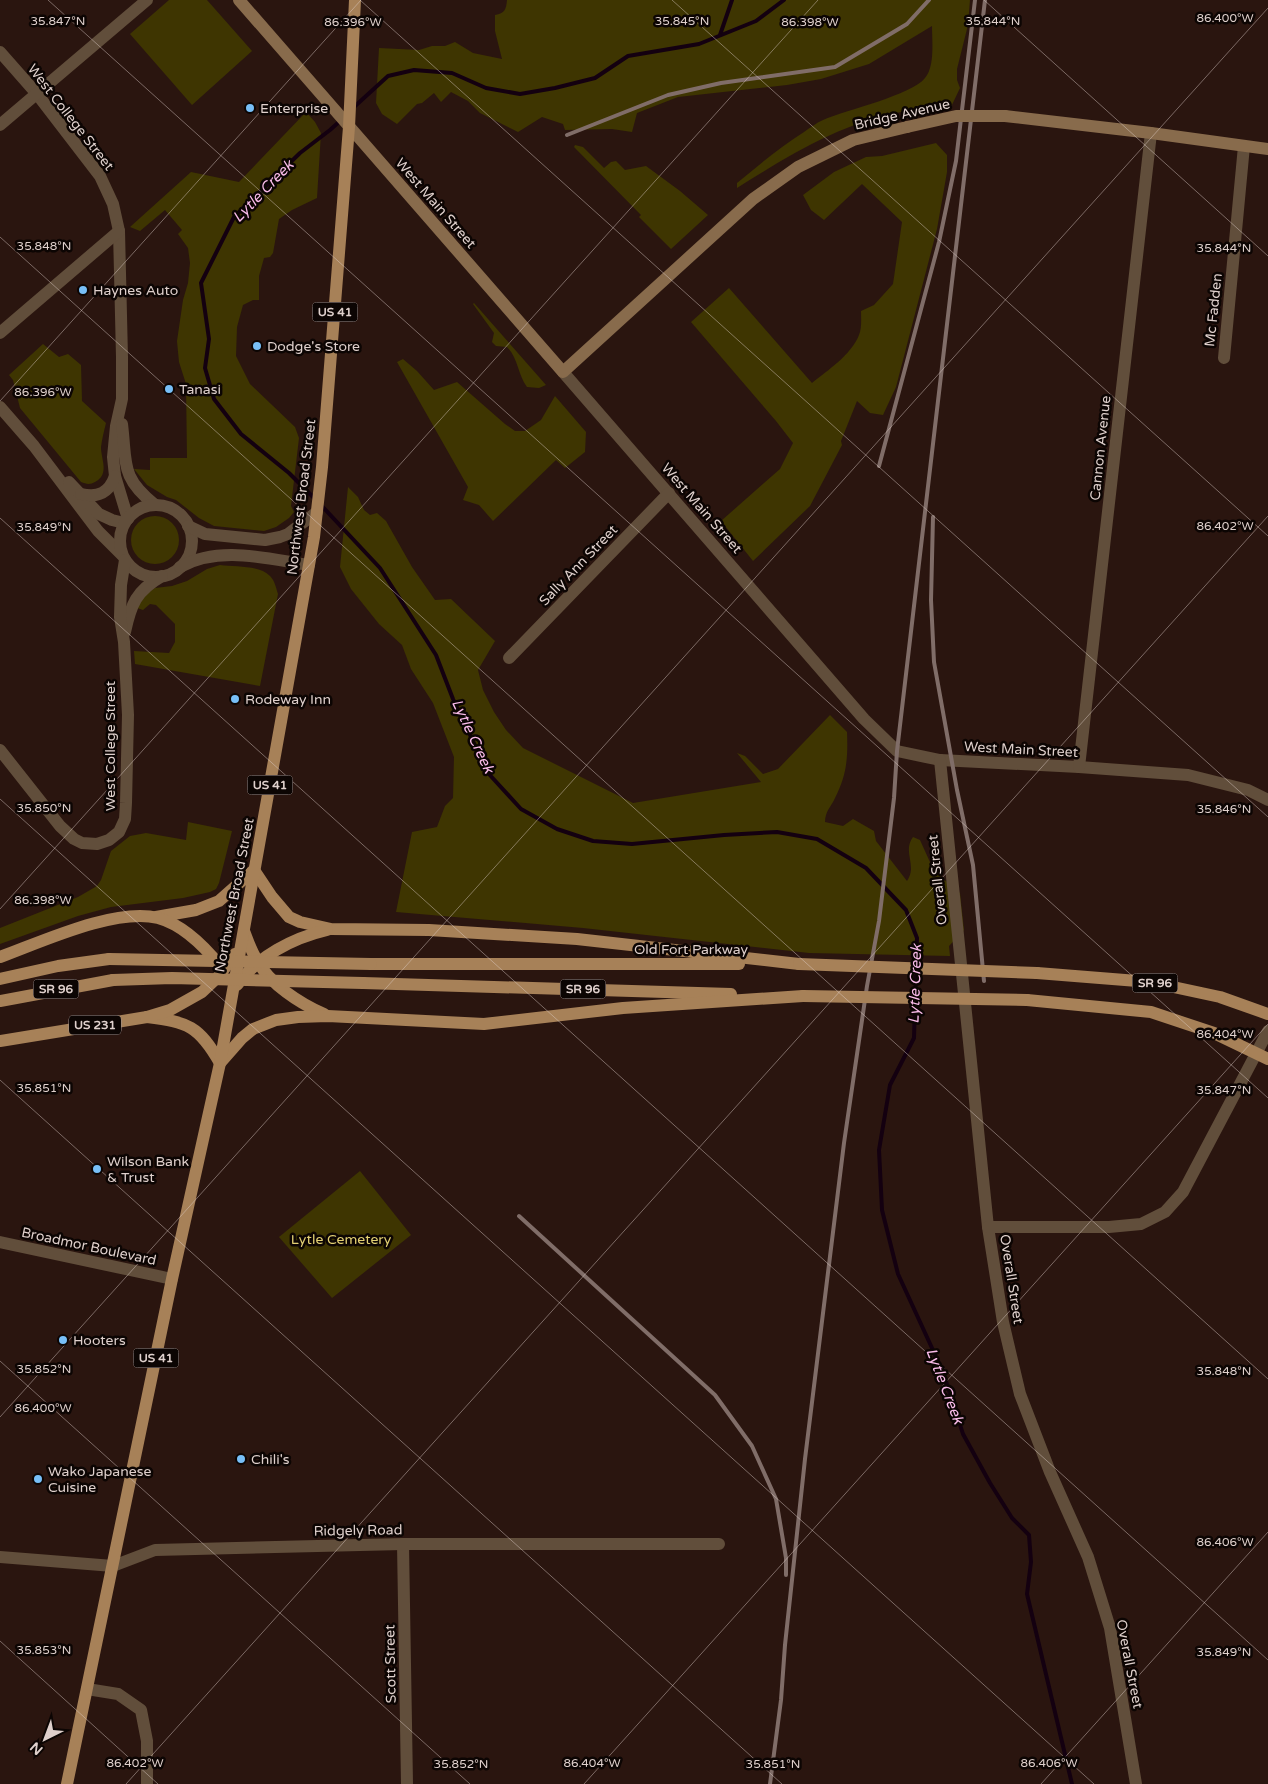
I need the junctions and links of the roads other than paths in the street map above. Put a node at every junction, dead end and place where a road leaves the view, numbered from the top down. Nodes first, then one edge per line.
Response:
1 (147, 0) edge
2 (239, 0) edge
3 (355, 0) edge
4 (0, 52) edge
5 (37, 94) junction
6 (0, 125) edge
7 (349, 127) junction
8 (1150, 133) junction
9 (1244, 146) junction
10 (1268, 149) edge
11 (119, 231) junction
12 (0, 333) edge
13 (1224, 358) dead end
14 (564, 372) junction
15 (0, 406) edge
16 (120, 414) junction
17 (34, 446) junction
18 (115, 476) junction
19 (670, 493) junction
20 (81, 494) junction
21 (155, 505) junction
22 (317, 512) junction
23 (126, 521) junction
24 (188, 526) junction
25 (124, 558) junction
26 (309, 565) junction
27 (178, 568) junction
28 (162, 576) junction
29 (124, 642) junction
30 (509, 658) dead end
31 (0, 750) edge
32 (940, 760) junction
33 (1079, 767) junction
34 (1268, 800) edge
35 (254, 870) junction
36 (156, 917) junction
37 (332, 929) junction
38 (244, 931) junction
39 (0, 957) edge
40 (258, 963) junction
41 (799, 964) junction
42 (224, 971) junction
43 (0, 979) edge
44 (231, 994) junction
45 (803, 996) junction
46 (0, 1001) edge
47 (1268, 1014) edge
48 (328, 1016) junction
49 (147, 1017) junction
50 (1268, 1030) edge
51 (0, 1041) edge
52 (1262, 1056) edge
53 (220, 1063) junction
54 (988, 1227) junction
55 (0, 1242) edge
56 (172, 1279) junction
57 (403, 1544) junction
58 (719, 1544) dead end
59 (0, 1557) edge
60 (113, 1566) junction
61 (87, 1689) junction
62 (67, 1784) edge
63 (147, 1784) edge
64 (407, 1784) edge
65 (1136, 1784) edge

1 - 5 street
2 - 7 street, West Main Street
3 - 7 main road, Northwest Broad Street / US 41
4 - 5 street, West College Street
5 - 6 street
5 - 11 street, West College Street
7 - 14 street, West Main Street
7 - 22 main road, Northwest Broad Street / US 41
8 - 9 street, Bridge Avenue
8 - 14 street, Bridge Avenue, bridge
8 - 33 street, Cannon Avenue
9 - 10 street, Bridge Avenue
9 - 13 street, Mc Fadden
11 - 12 street
11 - 16 street, West College Street
14 - 19 street, West Main Street
15 - 17 street
16 - 18 street, West College Street
16 - 21 street, West College Street
17 - 20 street
17 - 25 street
18 - 20 street
18 - 23 street, West College Street
19 - 30 street, Sally Ann Street
19 - 32 street, West Main Street
20 - 23 street
21 - 23 street
21 - 24 street
22 - 24 street
22 - 26 main road, Northwest Broad Street / US 41
23 - 25 street
24 - 27 street
25 - 28 street
25 - 29 street, West College Street
26 - 27 street
26 - 35 main road, Northwest Broad Street / US 41
27 - 28 street
28 - 29 street, West College Street
29 - 31 street, West College Street
32 - 33 street, West Main Street
32 - 54 street, Overall Street
33 - 34 street, West Main Street
35 - 36 main road
35 - 37 main road
35 - 38 main road, Northwest Broad Street / US 41
36 - 39 main road
36 - 42 main road
37 - 40 main road
37 - 41 main road
38 - 40 main road
38 - 42 main road
38 - 44 main road, Northwest Broad Street / US 41
40 - 44 main road
40 - 48 main road
41 - 43 main road, Old Fort Parkway / SR 96, bridge
41 - 47 main road, Old Fort Parkway / SR 96, bridge
42 - 44 main road
42 - 49 main road
44 - 53 main road, Northwest Broad Street / US 41
45 - 46 main road, SR 96, bridge
45 - 48 main road
45 - 52 main road, SR 96, bridge
48 - 53 main road
49 - 51 main road, US 231
49 - 53 main road
50 - 52 street
52 - 54 street
53 - 56 main road, Northwest Broad Street / US 41
54 - 65 street, Overall Street
55 - 56 street, Broadmor Boulevard
56 - 60 main road, Northwest Broad Street / US 41
57 - 58 street, Ridgely Road
57 - 60 street, Ridgely Road
57 - 64 street, Scott Street
59 - 60 street, Ridgely Road
60 - 61 main road, Northwest Broad Street / US 41
61 - 62 main road, Northwest Broad Street / US 41
61 - 63 street

